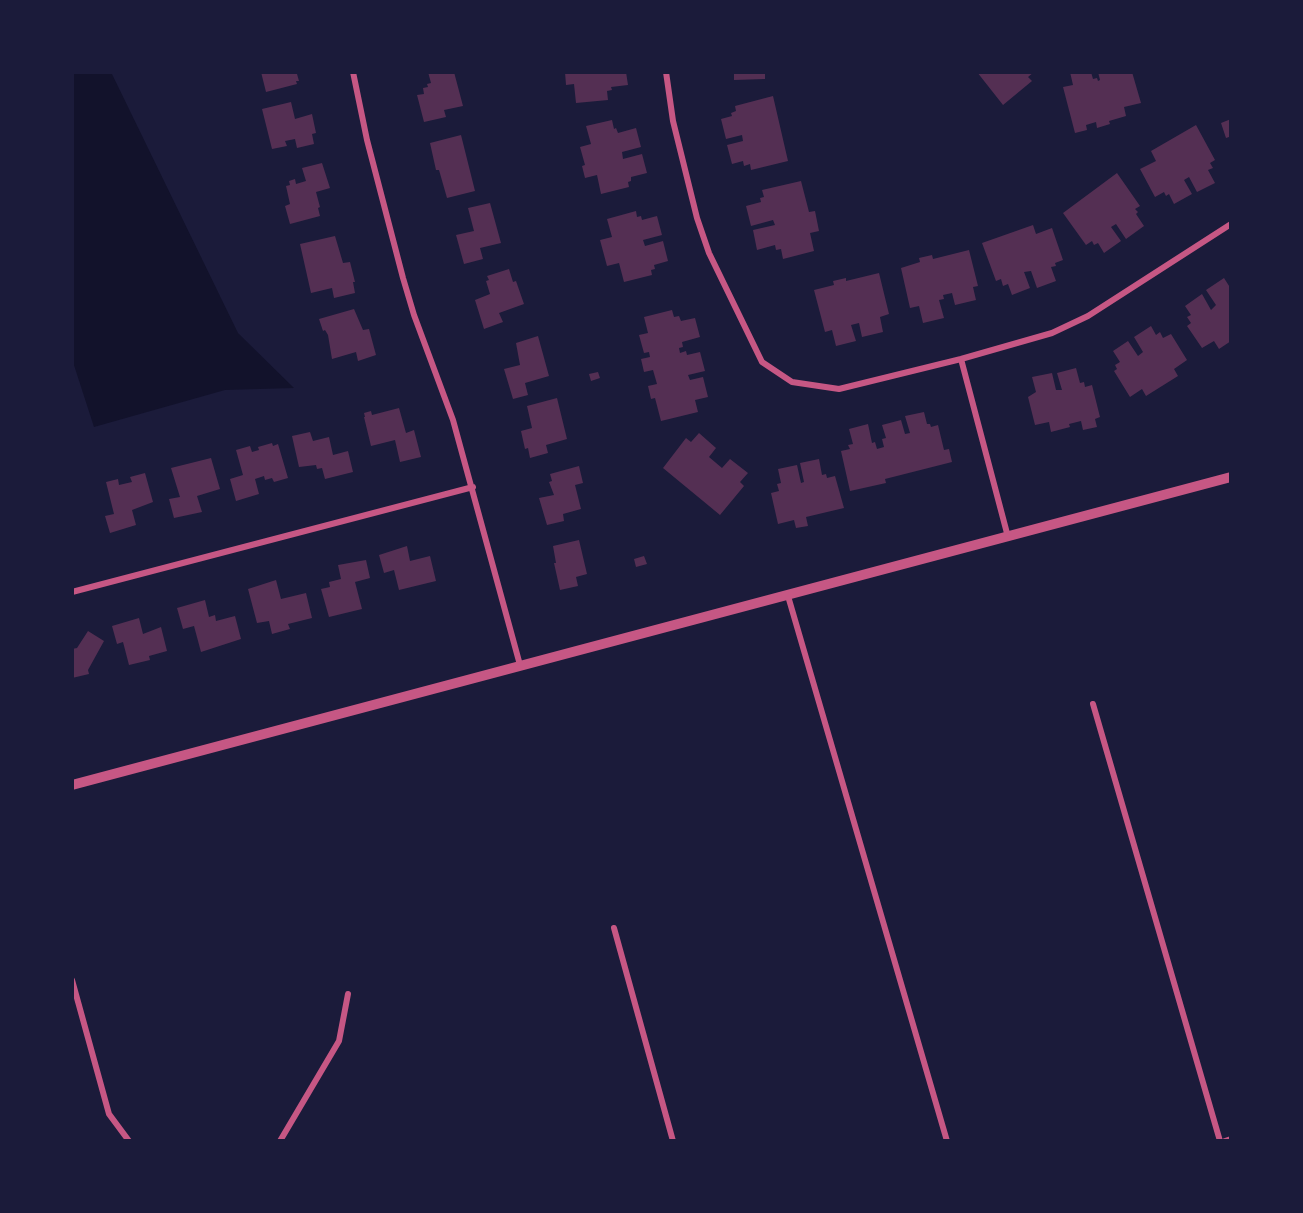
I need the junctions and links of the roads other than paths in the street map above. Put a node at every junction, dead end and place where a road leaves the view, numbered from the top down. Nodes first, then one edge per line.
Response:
1 (353, 72) edge
2 (666, 72) edge
3 (1231, 224) edge
4 (961, 359) junction
5 (1231, 477) edge
6 (473, 487) junction
7 (1008, 537) junction
8 (72, 592) edge
9 (788, 596) junction
10 (520, 665) junction
11 (1093, 704) dead end
12 (72, 785) edge
13 (614, 928) dead end
14 (72, 980) edge
15 (348, 994) dead end
16 (1231, 1139) edge
17 (129, 1141) edge
18 (280, 1141) edge
19 (673, 1141) edge
20 (947, 1141) edge
21 (1220, 1141) edge
22 (1225, 1141) edge

1 - 6 street
2 - 4 street
3 - 4 street
4 - 7 street
5 - 7 street
6 - 8 street
6 - 10 street
7 - 9 street
9 - 10 street
9 - 20 street
10 - 12 street
11 - 21 street
13 - 19 street
14 - 17 street
15 - 18 street
16 - 22 street

